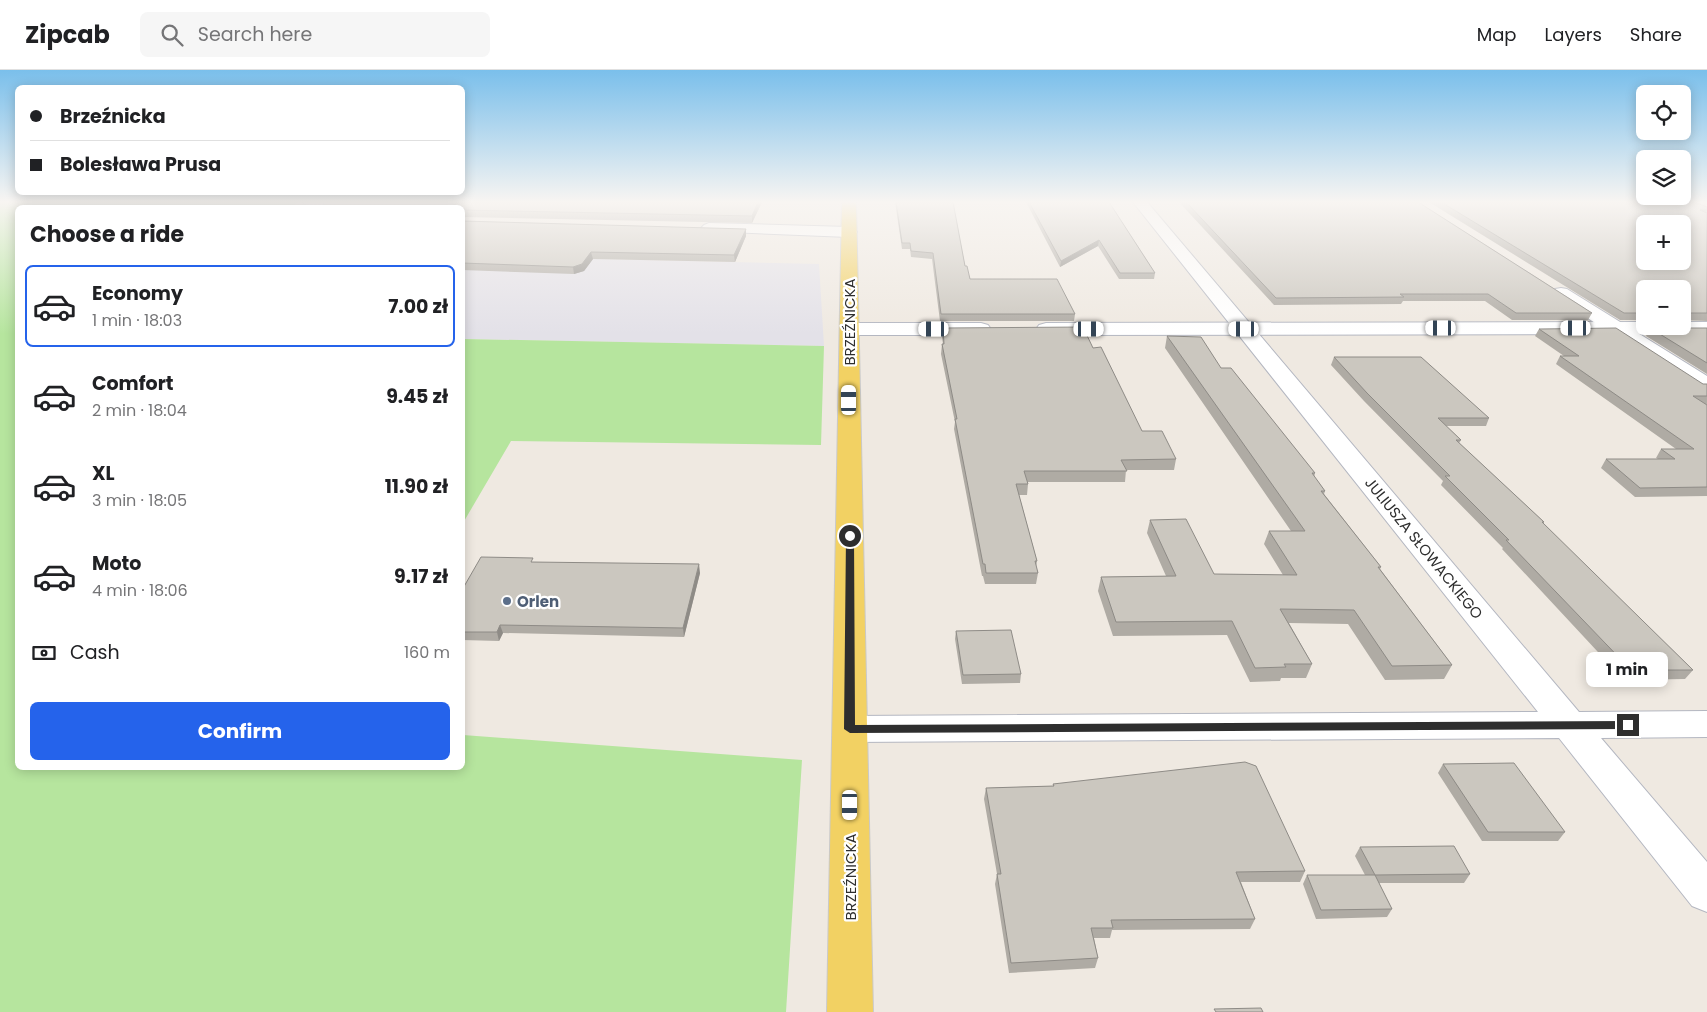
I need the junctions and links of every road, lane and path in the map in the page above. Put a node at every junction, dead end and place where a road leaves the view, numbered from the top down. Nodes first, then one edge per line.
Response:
1 (849, 246) edge
2 (1176, 246) edge
3 (1546, 284) edge
4 (1615, 328) junction
5 (1707, 328) edge
6 (850, 329) junction
7 (1002, 329) edge
8 (1031, 329) edge
9 (1244, 329) junction
10 (1707, 385) edge
11 (1707, 724) edge
12 (1568, 725) junction
13 (850, 729) junction
14 (1707, 894) edge
15 (850, 1012) edge

1 - 6 main road, BRZEŹNICKA
2 - 9 street, JULIUSZA SŁOWACKIEGO
3 - 4 street
4 - 5 street
4 - 9 street
4 - 10 street
6 - 7 street
6 - 13 main road, BRZEŹNICKA
8 - 9 street
9 - 12 street, JULIUSZA SŁOWACKIEGO
11 - 12 street
12 - 13 street
12 - 14 street, JULIUSZA SŁOWACKIEGO
13 - 15 main road, BRZEŹNICKA

